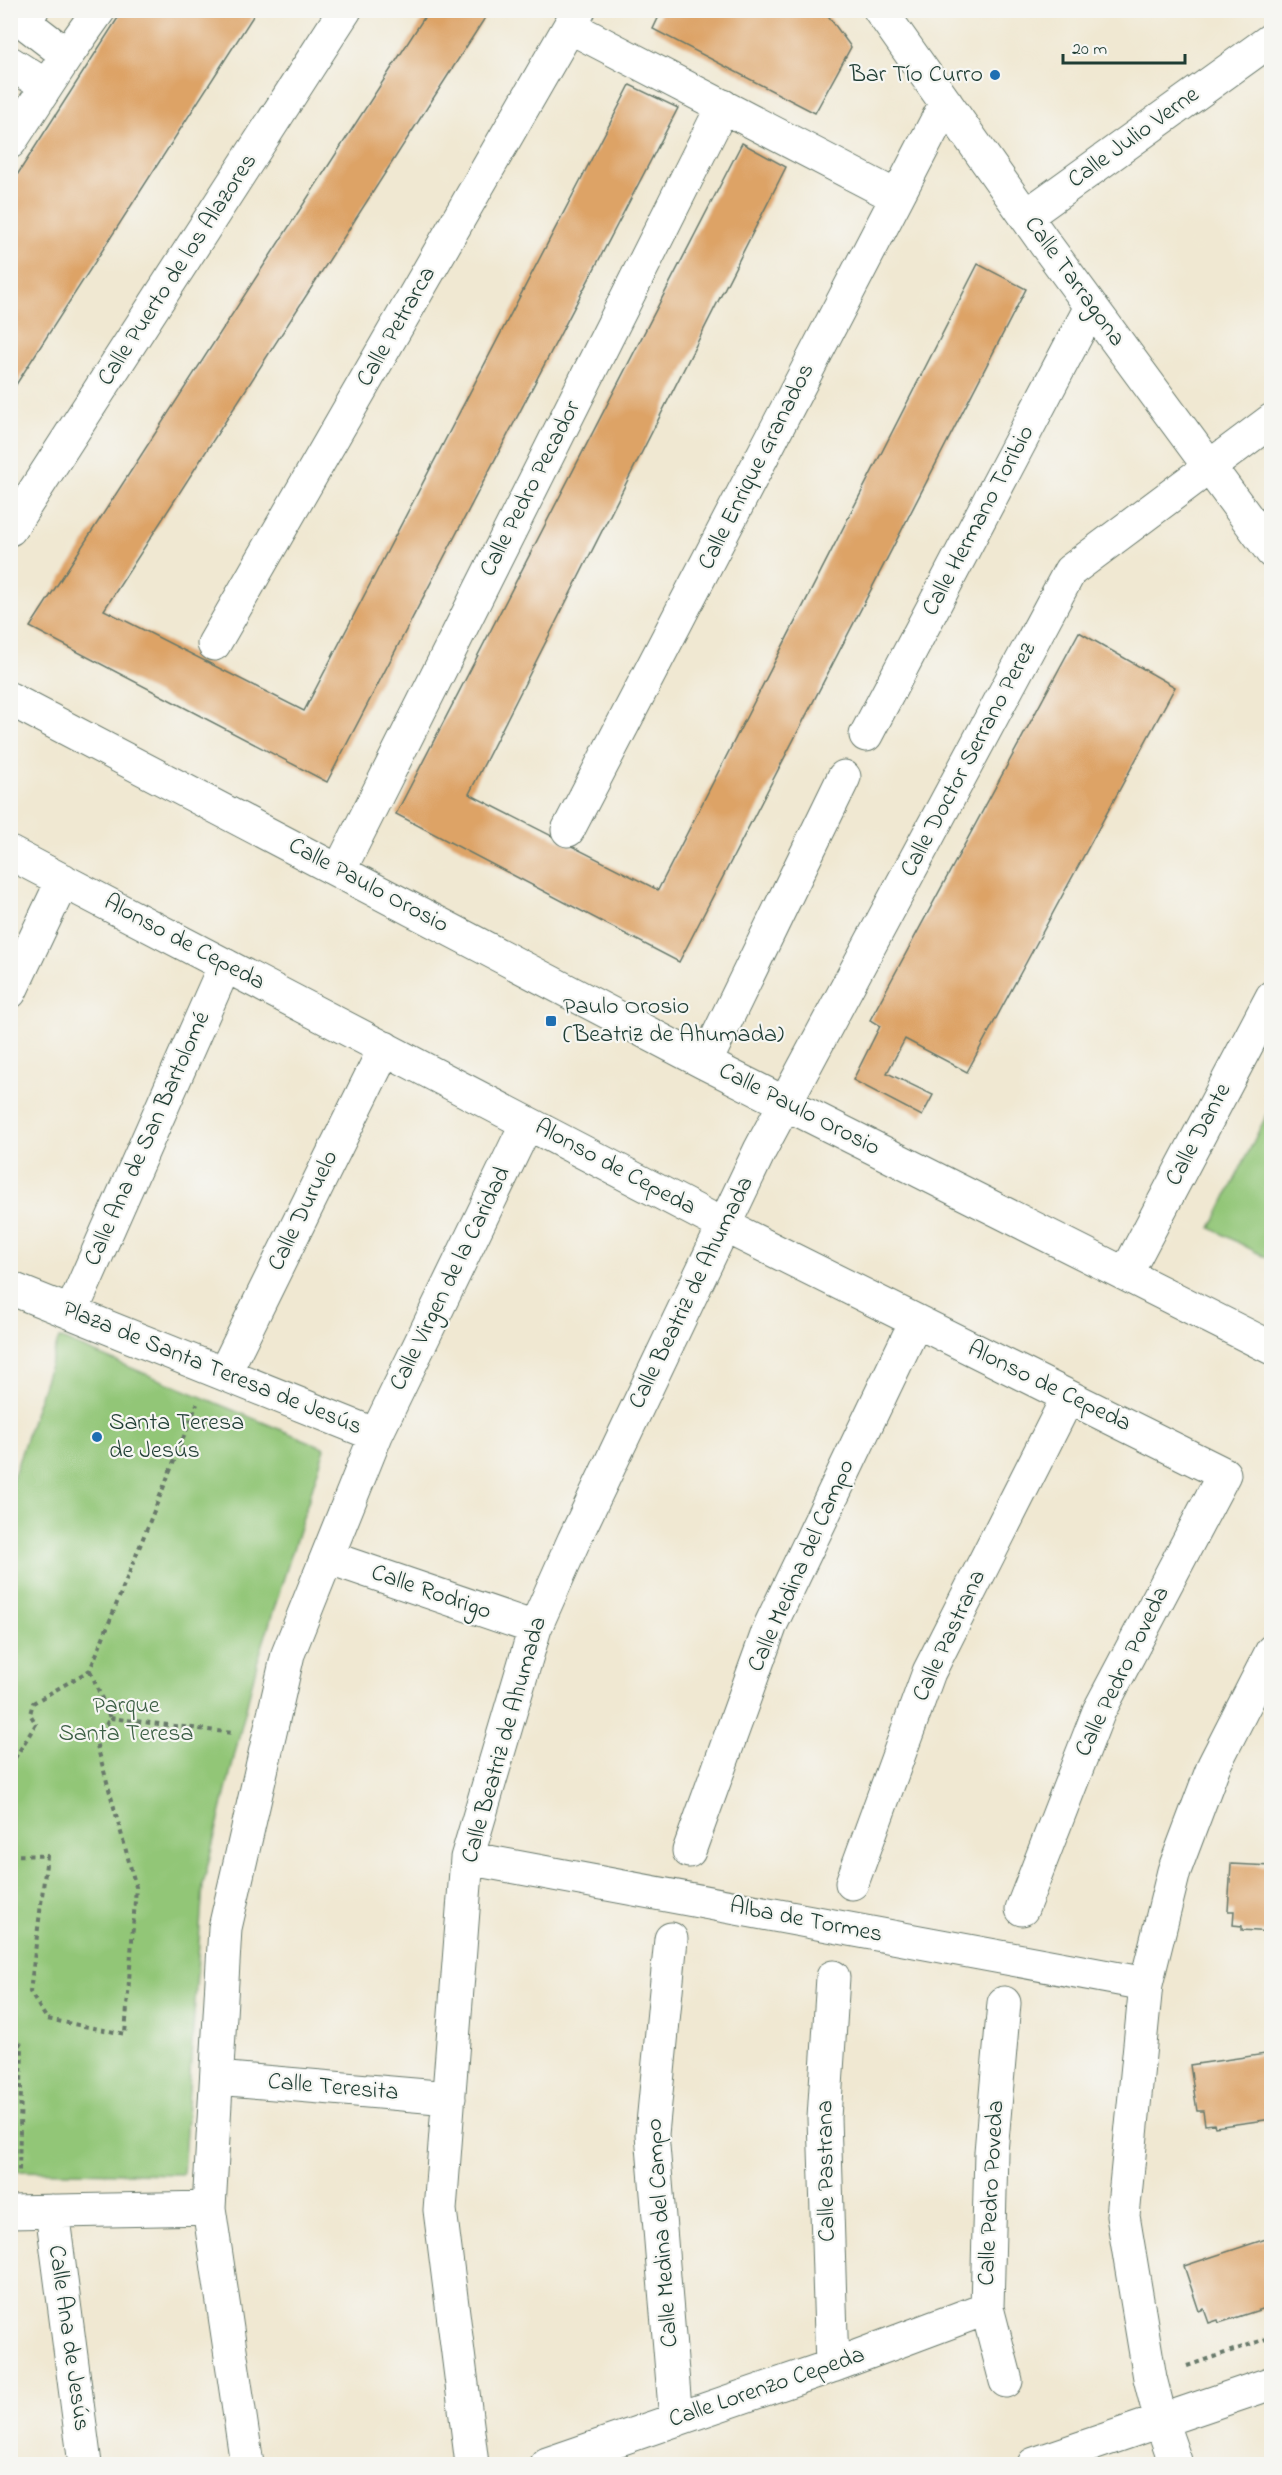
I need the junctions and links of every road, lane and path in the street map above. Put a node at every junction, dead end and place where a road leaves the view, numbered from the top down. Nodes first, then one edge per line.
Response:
1 (32, 10) edge
2 (99, 10) edge
3 (345, 10) edge
4 (880, 10) edge
5 (575, 19) edge
6 (1272, 39) edge
7 (67, 55) junction
8 (10, 63) edge
9 (46, 86) junction
10 (946, 103) junction
11 (723, 106) junction
12 (10, 142) edge
13 (897, 197) junction
14 (1026, 216) junction
15 (1092, 307) junction
16 (1272, 420) edge
17 (1208, 465) junction
18 (10, 529) edge
19 (1272, 552) edge
20 (214, 644) dead end
21 (10, 699) edge
22 (866, 735) dead end
23 (844, 777) dead end
24 (568, 830) dead end
25 (10, 853) edge
26 (339, 871) junction
27 (63, 880) junction
28 (225, 965) junction
29 (10, 992) edge
30 (1272, 997) edge
31 (385, 1048) junction
32 (705, 1063) junction
33 (784, 1102) junction
34 (527, 1123) junction
35 (723, 1225) junction
36 (1126, 1274) junction
37 (10, 1288) edge
38 (70, 1313) junction
39 (916, 1321) junction
40 (1272, 1348) edge
41 (212, 1385) junction
42 (1068, 1397) junction
43 (376, 1435) junction
44 (1224, 1474) joint
45 (327, 1557) junction
46 (535, 1628) junction
47 (1272, 1651) edge
48 (90, 1670) junction
49 (110, 1718) junction
50 (240, 1734) dead end
51 (10, 1766) edge
52 (689, 1851) dead end
53 (10, 1855) edge
54 (467, 1858) junction
55 (852, 1883) dead end
56 (1022, 1909) dead end
57 (671, 1939) dead end
58 (833, 1977) dead end
59 (1146, 1984) junction
60 (1004, 2003) dead end
61 (10, 2038) edge
62 (217, 2078) junction
63 (449, 2098) junction
64 (19, 2172) dead end
65 (209, 2208) junction
66 (52, 2211) junction
67 (10, 2212) edge
68 (987, 2308) junction
69 (1272, 2337) edge
70 (832, 2366) junction
71 (1150, 2378) junction
72 (1006, 2381) dead end
73 (1272, 2383) edge
74 (676, 2420) junction
75 (1161, 2421) junction
76 (85, 2464) edge
77 (247, 2464) edge
78 (472, 2464) edge
79 (547, 2464) edge
80 (1039, 2464) edge
81 (1176, 2464) edge

1 - 7 street
2 - 7 street
3 - 18 street, Calle Puerto de los Alazores
4 - 10 street, Calle Tarragona
5 - 11 street
5 - 20 street, Calle Petrarca
6 - 14 street, Calle Julio Verne
7 - 9 street
8 - 9 street
9 - 12 street
10 - 13 street, Calle Enrique Granados
10 - 14 street, Calle Tarragona
11 - 13 street
11 - 26 street, Calle Pedro Pecador
13 - 24 street, Calle Enrique Granados
14 - 15 street, Calle Tarragona
15 - 17 street, Calle Tarragona
15 - 22 street, Calle Hermano Toribio
16 - 17 street, Calle Doctor Serrano Perez
17 - 19 street, Calle Tarragona
17 - 33 street, Calle Doctor Serrano Perez
21 - 26 street, Calle Paulo Orosio
23 - 32 street
25 - 27 street, Alonso de Cepeda
26 - 32 street, Calle Paulo Orosio
27 - 28 street, Alonso de Cepeda
27 - 29 street
28 - 31 street, Alonso de Cepeda
28 - 38 street, Calle Ana de San Bartolomé
30 - 36 street, Calle Dante
31 - 34 street, Alonso de Cepeda
31 - 41 street, Calle Duruelo
32 - 33 street, Calle Paulo Orosio
33 - 35 street, Calle Beatriz de Ahumada
33 - 36 street, Calle Paulo Orosio
34 - 35 street, Alonso de Cepeda
34 - 43 street, Calle Virgen de la Caridad
35 - 39 street, Alonso de Cepeda
35 - 46 street, Calle Beatriz de Ahumada
36 - 40 street, Calle Paulo Orosio
37 - 38 street, Plaza de Santa Teresa de Jesús
38 - 41 street, Plaza de Santa Teresa de Jesús
39 - 42 street, Alonso de Cepeda
39 - 52 street, Calle Medina del Campo
41 - 43 street, Plaza de Santa Teresa de Jesús
41 - 48 path
42 - 44 street, Alonso de Cepeda
42 - 55 street, Calle Pastrana
43 - 45 street, Plaza de Santa Teresa de Jesús
44 - 56 street, Calle Pedro Poveda
45 - 46 street, Calle Rodrigo
45 - 62 street, Plaza de Santa Teresa de Jesús
46 - 54 street, Calle Beatriz de Ahumada
47 - 59 street
48 - 49 path
48 - 51 path
49 - 50 path
49 - 53 path
54 - 59 street, Alba de Tormes
54 - 63 street, Calle Beatriz de Ahumada
57 - 74 street, Calle Medina del Campo
58 - 70 street, Calle Pastrana
59 - 71 street
60 - 68 street, Calle Pedro Poveda
61 - 64 path
62 - 63 street, Calle Teresita
62 - 65 street, Plaza de Santa Teresa de Jesús
63 - 78 street, Calle Beatriz de Ahumada
65 - 66 street
65 - 77 street, Plaza de Santa Teresa de Jesús
66 - 67 street
66 - 76 street, Calle Ana de Jesús
68 - 70 street, Calle Lorenzo Cepeda
68 - 72 street, Calle Pedro Poveda
69 - 71 path
70 - 74 street, Calle Lorenzo Cepeda
71 - 75 street
73 - 75 street
74 - 79 street, Calle Lorenzo Cepeda
75 - 80 street
75 - 81 street

